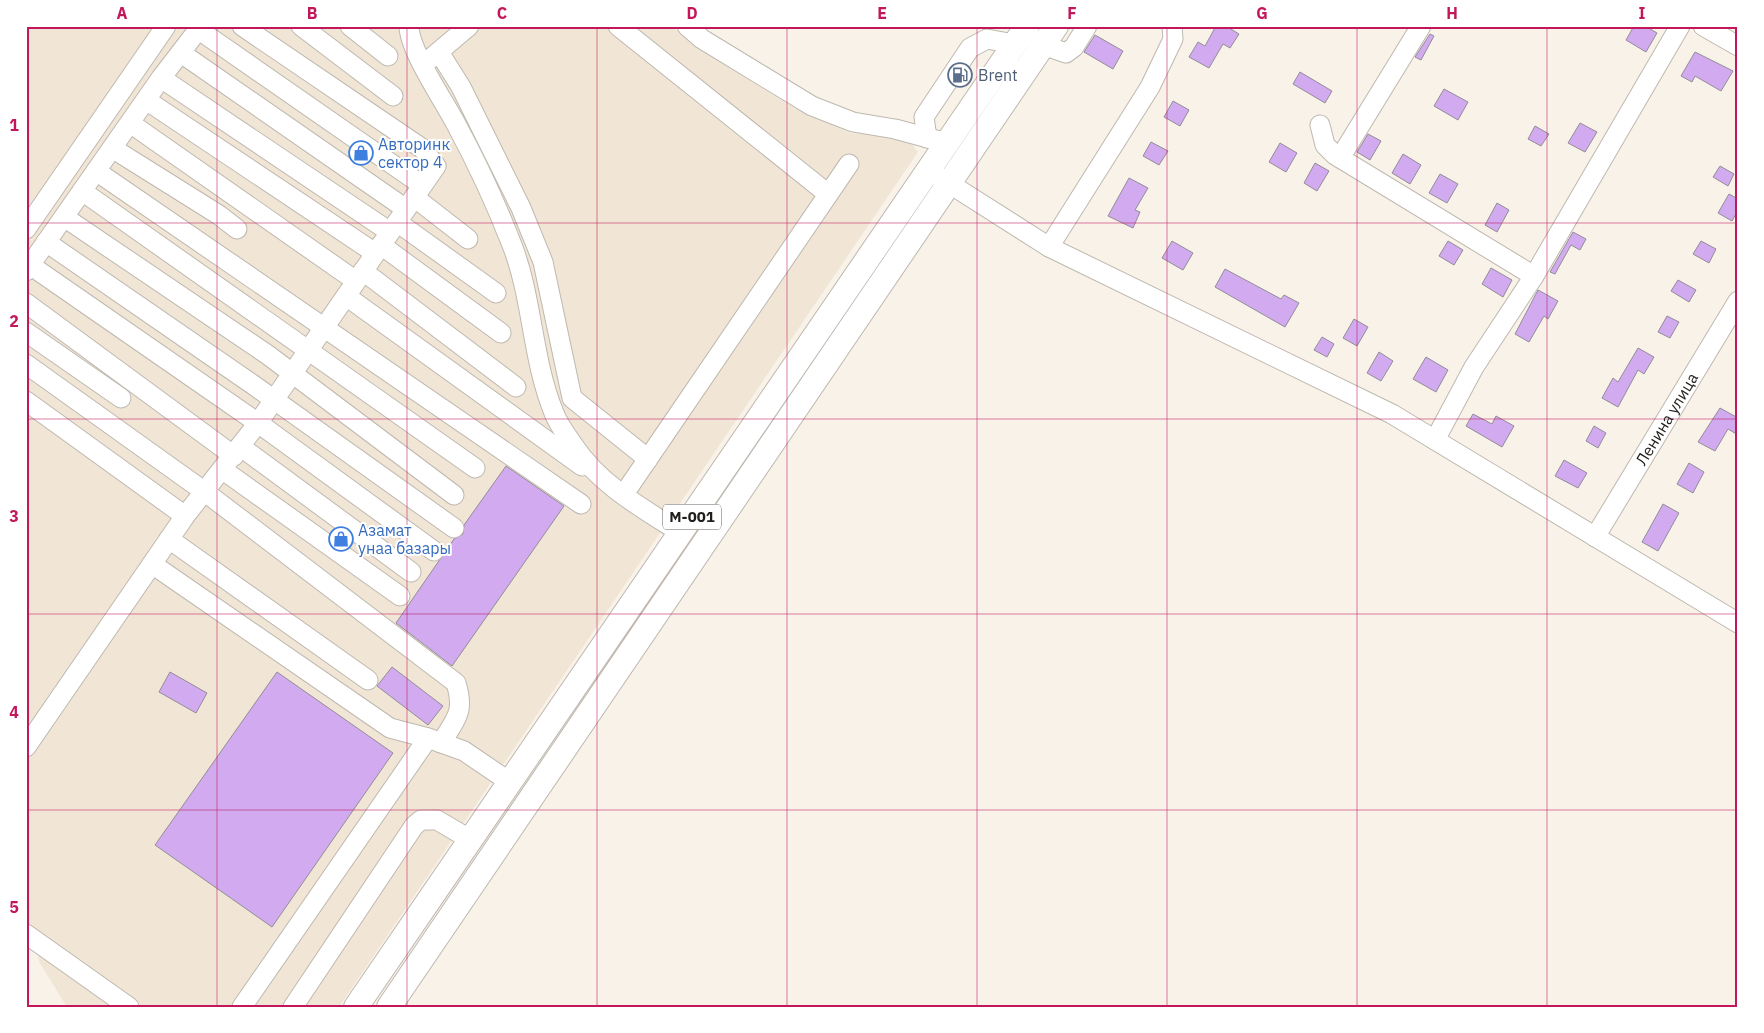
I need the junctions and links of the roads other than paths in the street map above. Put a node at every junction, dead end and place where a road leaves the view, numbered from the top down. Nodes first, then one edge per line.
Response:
1 (166, 26) edge
2 (242, 26) edge
3 (301, 26) edge
4 (350, 26) edge
5 (409, 26) edge
6 (469, 26) edge
7 (618, 26) edge
8 (687, 26) edge
9 (1087, 26) edge
10 (1172, 26) edge
11 (1421, 26) edge
12 (1680, 26) edge
13 (1703, 26) edge
14 (200, 28) edge
15 (1021, 34) edge
16 (1050, 36) edge
17 (1738, 46) edge
18 (439, 52) junction
19 (181, 53) junction
20 (388, 56) dead end
21 (423, 65) junction
22 (161, 78) junction
23 (393, 96) dead end
24 (146, 100) junction
25 (130, 124) junction
26 (1320, 126) dead end
27 (937, 140) junction
28 (112, 148) junction
29 (1340, 158) junction
30 (849, 164) dead end
31 (929, 170) junction
32 (96, 171) junction
33 (949, 184) junction
34 (82, 191) junction
35 (828, 194) junction
36 (64, 217) junction
37 (398, 220) junction
38 (26, 229) edge
39 (237, 229) dead end
40 (468, 239) dead end
41 (46, 242) junction
42 (1049, 247) junction
43 (28, 268) edge
44 (1534, 276) junction
45 (355, 283) junction
46 (496, 292) dead end
47 (1738, 301) edge
48 (26, 303) edge
49 (325, 326) junction
50 (26, 332) edge
51 (501, 333) dead end
52 (309, 350) junction
53 (26, 364) edge
54 (292, 374) junction
55 (516, 386) dead end
56 (121, 398) dead end
57 (274, 400) junction
58 (26, 401) edge
59 (258, 424) junction
60 (1435, 440) junction
61 (233, 458) junction
62 (648, 459) junction
63 (475, 468) dead end
64 (602, 481) junction
65 (205, 492) junction
66 (624, 494) junction
67 (454, 495) dead end
68 (581, 504) dead end
69 (185, 516) junction
70 (454, 528) dead end
71 (681, 533) junction
72 (1595, 536) junction
73 (169, 539) junction
74 (434, 551) dead end
75 (152, 564) junction
76 (411, 572) dead end
77 (400, 596) dead end
78 (1738, 623) edge
79 (368, 680) dead end
80 (440, 743) junction
81 (26, 747) edge
82 (508, 788) junction
83 (471, 840) junction
84 (26, 934) edge
85 (129, 1007) edge
86 (242, 1007) edge
87 (294, 1007) edge
88 (356, 1007) edge
89 (389, 1007) edge

1 - 38 street
2 - 37 street
3 - 23 street
4 - 20 street
5 - 21 street
6 - 18 street
7 - 35 street
8 - 27 street
9 - 16 street
10 - 42 street
11 - 29 street
12 - 44 street
13 - 17 street
14 - 19 street
14 - 37 street
15 - 16 main road
15 - 27 main road, M-001
15 - 27 street
16 - 33 main road, M-001
18 - 21 street
18 - 62 street
19 - 22 street
19 - 37 street
21 - 64 street
22 - 24 street
22 - 37 street
24 - 25 street
24 - 37 street
25 - 28 street
25 - 45 street
26 - 29 street
27 - 31 main road, M-001
28 - 32 street
28 - 39 street
29 - 44 street
30 - 35 street
31 - 33 street
31 - 71 main road, M-001
32 - 34 street
32 - 49 street
33 - 42 street
33 - 89 main road, M-001
34 - 36 street
34 - 52 street
35 - 62 street
36 - 41 street
36 - 54 street
37 - 40 street
37 - 45 street
37 - 46 street
37 - 51 street
41 - 43 street
41 - 57 street
42 - 60 street
43 - 59 street
44 - 60 street
45 - 49 street
45 - 55 street
45 - 64 street
47 - 72 street, Ленина улица
48 - 61 street
49 - 52 street
49 - 68 street
50 - 56 street
52 - 54 street
52 - 63 street
53 - 65 street
54 - 57 street
54 - 67 street
57 - 59 street
57 - 70 street
58 - 69 street
59 - 61 street
59 - 74 street
60 - 72 street
61 - 65 street
61 - 76 street
61 - 77 street
62 - 66 street
64 - 66 street
65 - 69 street
65 - 80 street
66 - 71 street
69 - 73 street
71 - 82 main road, M-001
72 - 78 street
73 - 75 street
73 - 79 street
75 - 80 street
75 - 81 street
80 - 82 street
80 - 86 street
82 - 83 main road, M-001
83 - 87 street
83 - 88 main road, M-001
84 - 85 street

